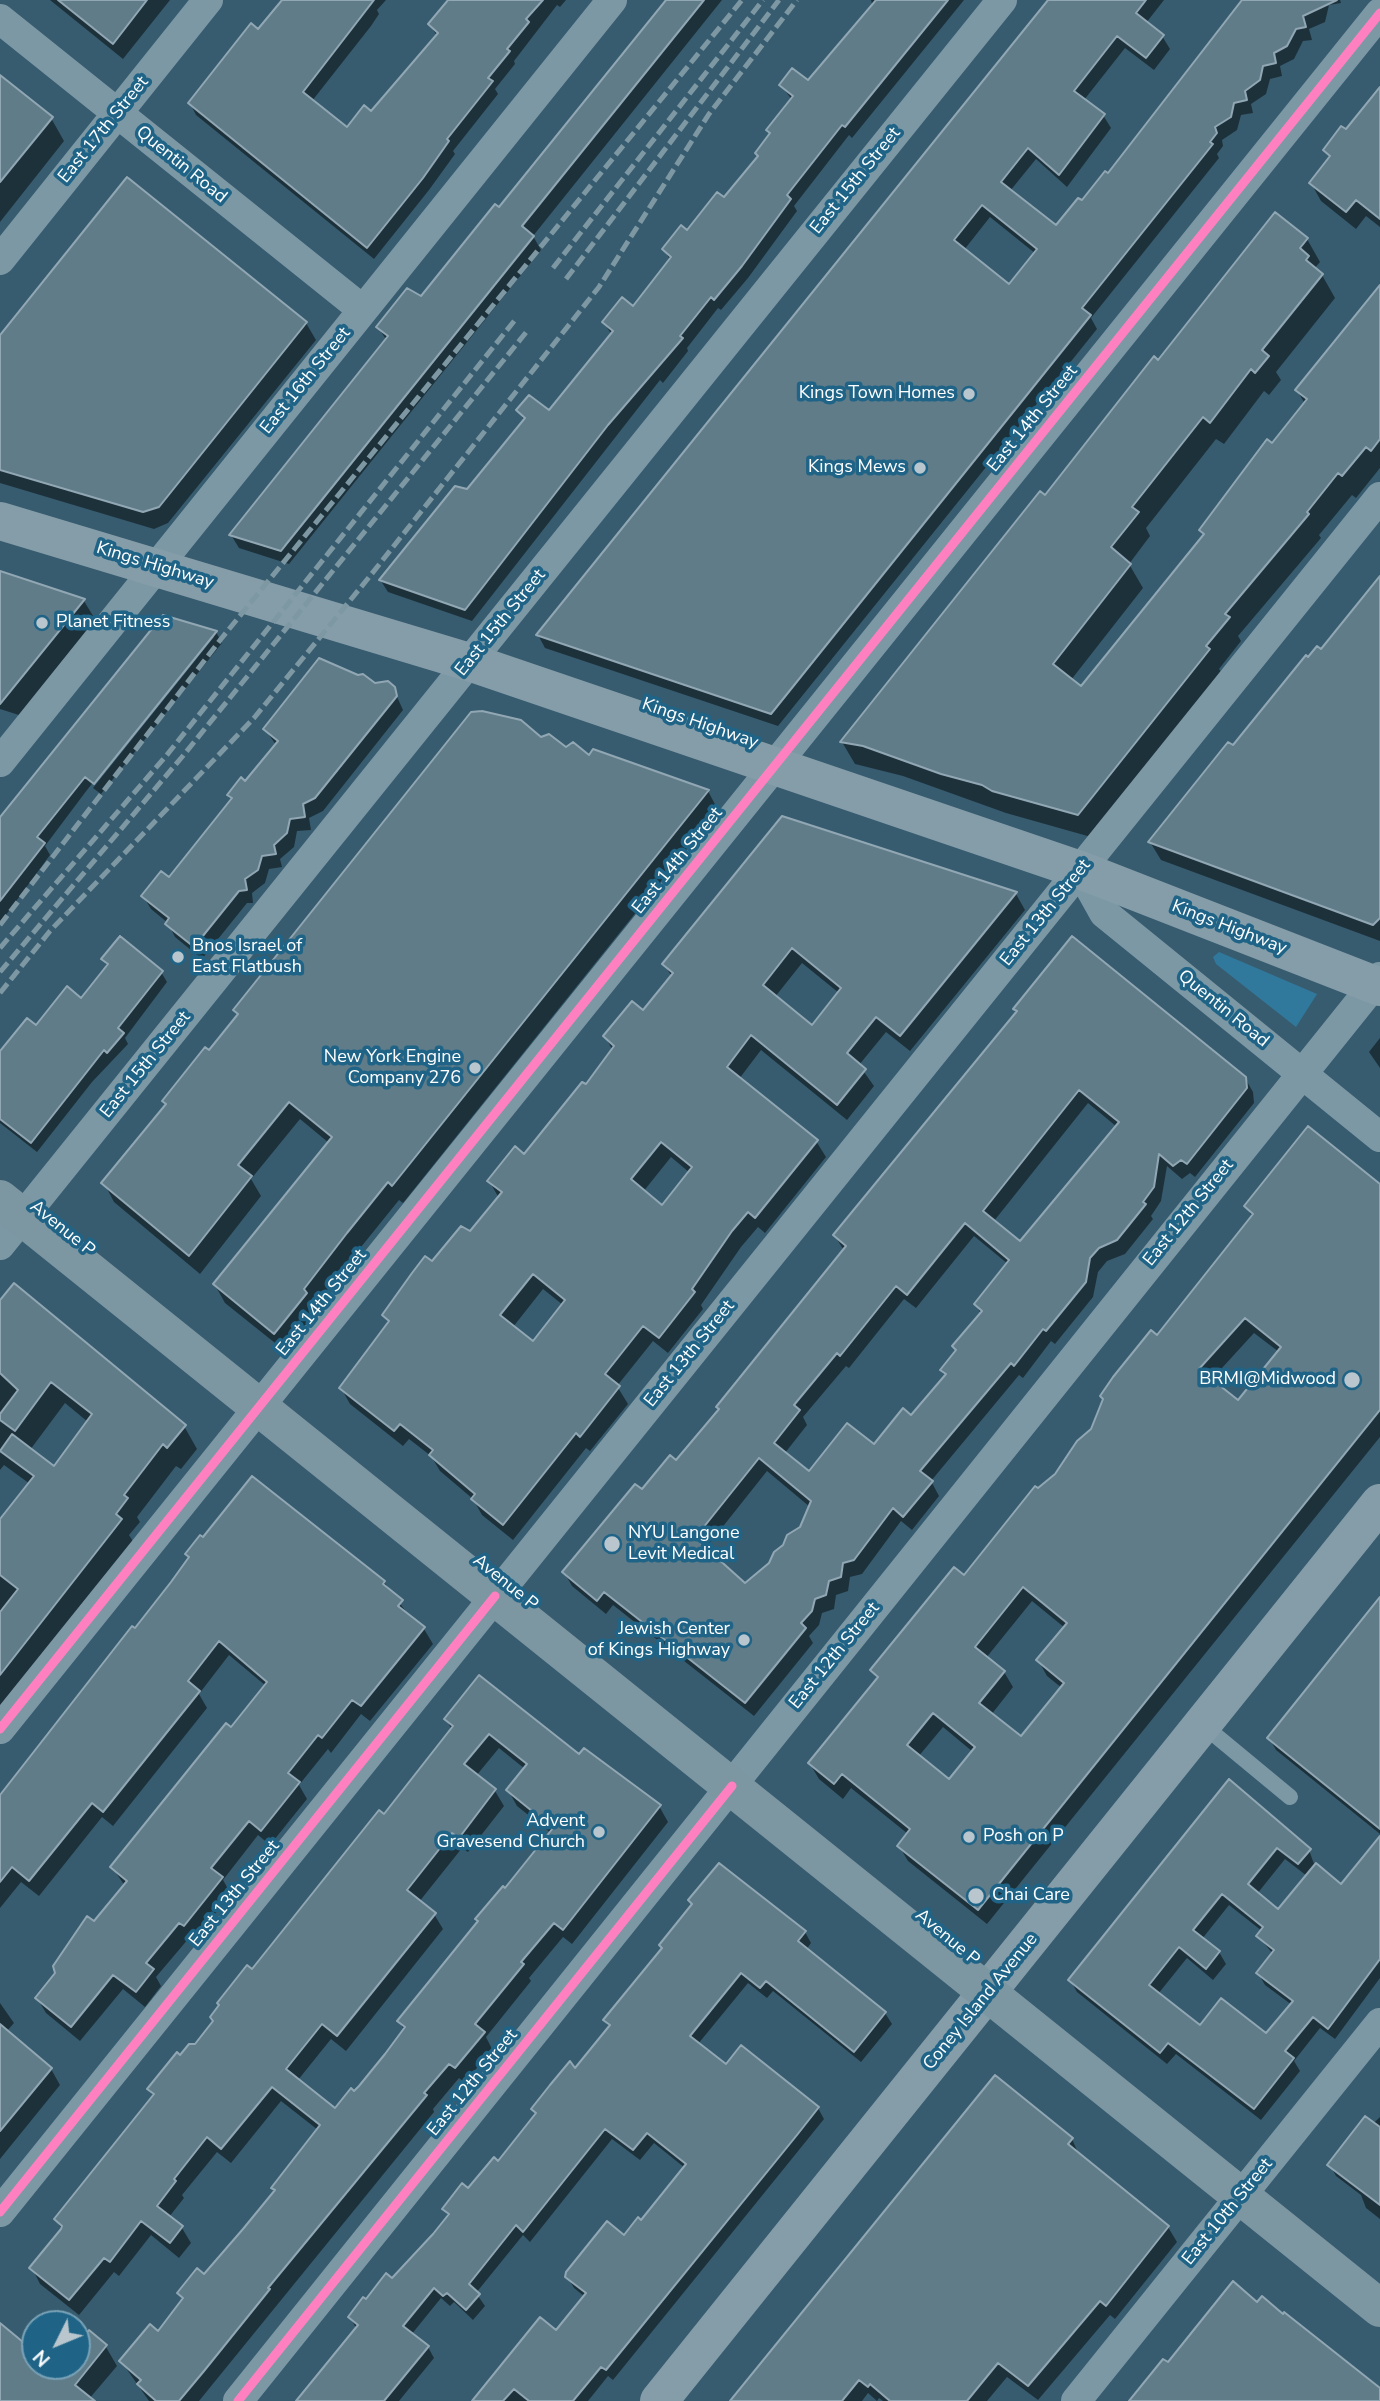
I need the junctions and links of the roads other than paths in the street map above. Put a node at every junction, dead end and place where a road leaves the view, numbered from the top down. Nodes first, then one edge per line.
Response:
1 (208, 0) edge
2 (612, 0) edge
3 (1002, 0) edge
4 (1380, 13) edge
5 (0, 19) edge
6 (117, 113) junction
7 (0, 260) edge
8 (363, 310) junction
9 (1380, 497) edge
10 (0, 521) edge
11 (157, 566) junction
12 (469, 662) junction
13 (0, 762) edge
14 (775, 766) junction
15 (1080, 870) junction
16 (1378, 983) edge
17 (1302, 1072) junction
18 (1380, 1137) edge
19 (8, 1221) edge
20 (259, 1407) junction
21 (1380, 1503) edge
22 (495, 1596) junction
23 (1203, 1725) junction
24 (0, 1730) edge
25 (732, 1786) junction
26 (1290, 1797) dead end
27 (988, 1993) junction
28 (1380, 2023) edge
29 (1240, 2196) junction
30 (0, 2211) edge
31 (1380, 2308) edge
32 (238, 2401) edge
33 (659, 2401) edge
34 (1076, 2401) edge

1 - 6 street, East 17th Street
2 - 8 street, East 16th Street
3 - 12 street, East 15th Street
4 - 14 street, East 14th Street
5 - 6 street, Quentin Road
6 - 7 street, East 17th Street
6 - 8 street, Quentin Road
8 - 11 street, East 16th Street
9 - 15 street, East 13th Street
10 - 11 street, Kings Highway
11 - 12 street, Kings Highway
11 - 13 street, East 16th Street
12 - 14 street, Kings Highway
12 - 19 street, East 15th Street
14 - 15 street, Kings Highway
14 - 20 street, East 14th Street
15 - 16 street, Kings Highway
15 - 17 street, Quentin Road
15 - 22 street, East 13th Street
16 - 17 street, East 12th Street
17 - 18 street, Quentin Road
17 - 25 street, East 12th Street
19 - 20 main road, Avenue P
20 - 22 main road, Avenue P
20 - 24 street, East 14th Street
21 - 23 street, Coney Island Avenue
22 - 25 main road, Avenue P
22 - 30 street, East 13th Street
23 - 26 lane
23 - 27 street, Coney Island Avenue
25 - 27 main road, Avenue P
25 - 32 street, East 12th Street
27 - 29 main road, Avenue P
27 - 33 street, Coney Island Avenue
28 - 29 street, East 10th Street
29 - 31 main road, Avenue P
29 - 34 street, East 10th Street

